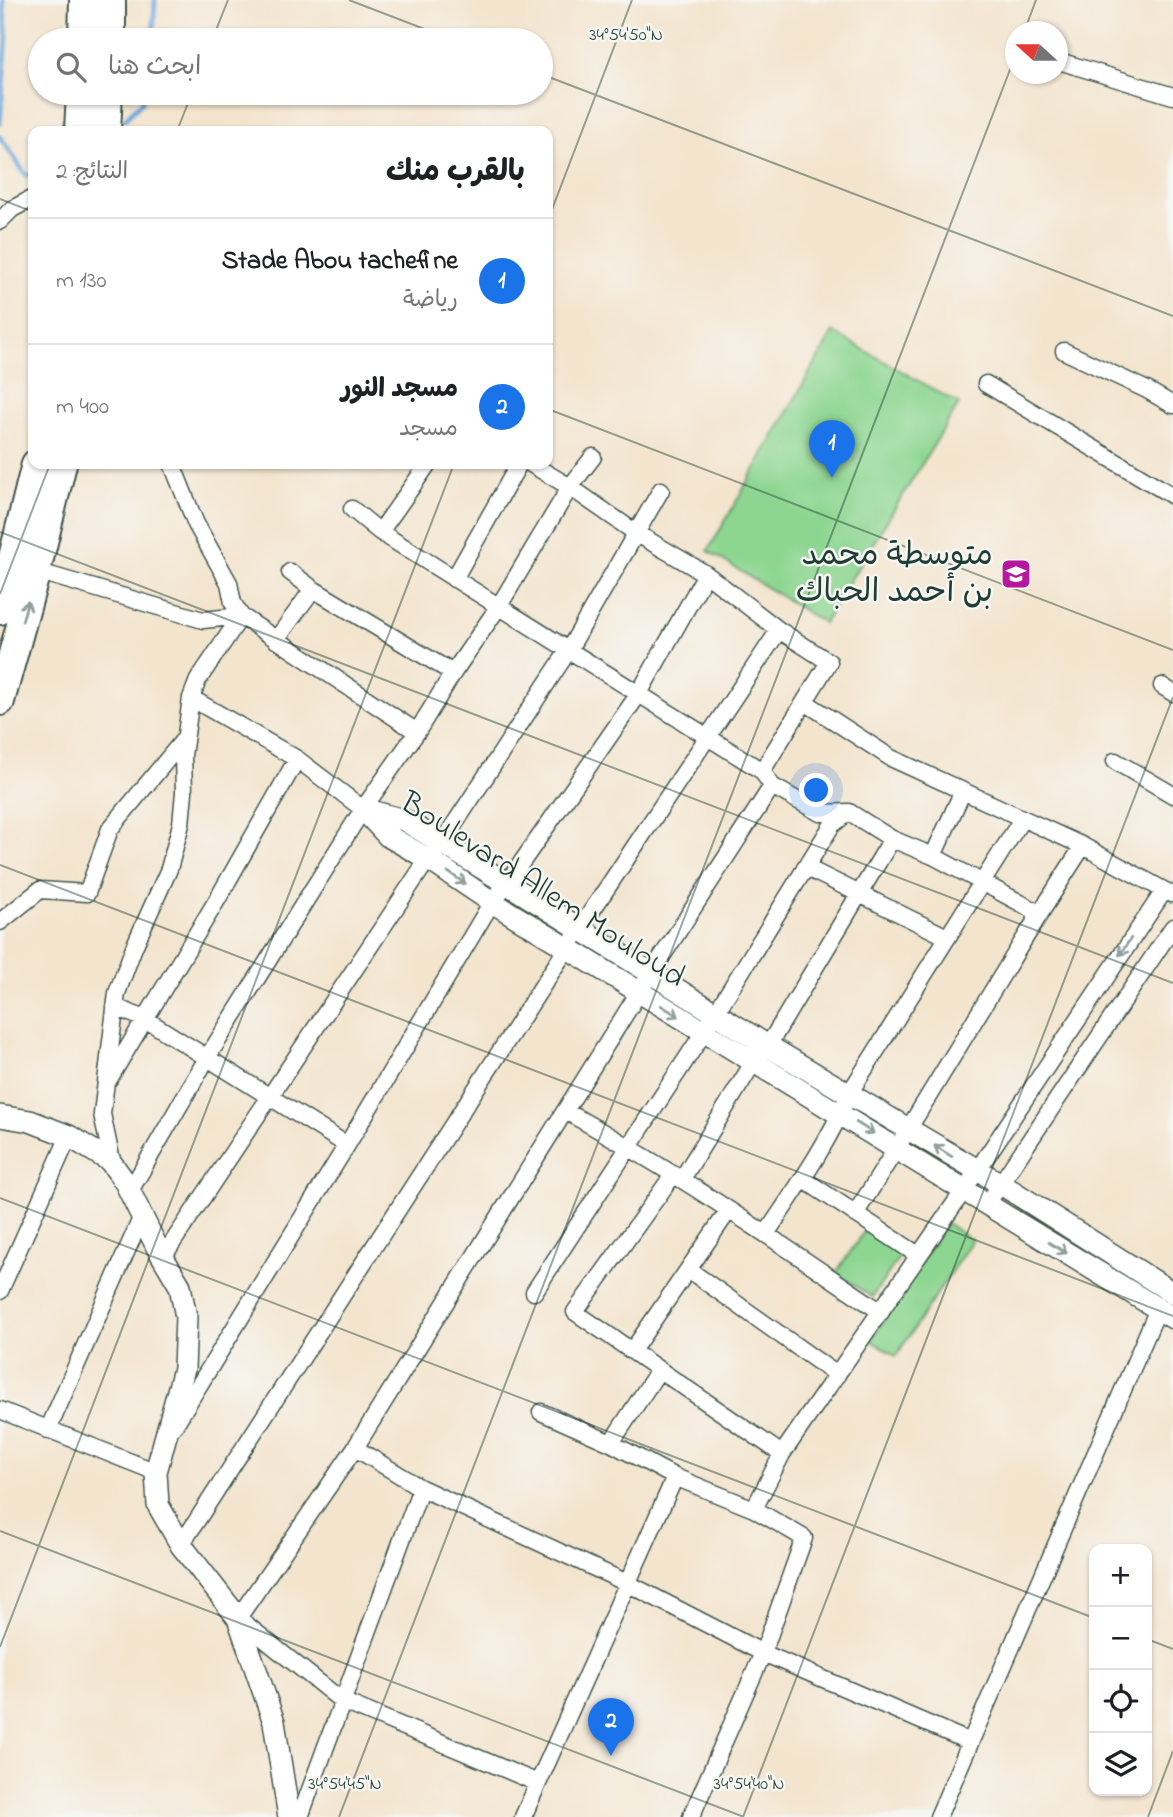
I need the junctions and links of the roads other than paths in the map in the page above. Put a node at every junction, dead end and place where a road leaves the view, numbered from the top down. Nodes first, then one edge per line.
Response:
1 (84, 0) edge
2 (111, 0) edge
3 (83, 28) edge
4 (111, 28) edge
5 (1068, 64) edge
6 (1173, 96) edge
7 (80, 105) edge
8 (107, 105) edge
9 (79, 126) edge
10 (106, 126) edge
11 (28, 201) edge
12 (0, 221) edge
13 (1064, 351) dead end
14 (986, 384) dead end
15 (1173, 405) edge
16 (593, 457) dead end
17 (35, 469) edge
18 (61, 469) edge
19 (175, 469) edge
20 (425, 469) edge
21 (516, 469) edge
22 (540, 469) edge
23 (570, 486) junction
24 (661, 490) dead end
25 (1173, 496) edge
26 (352, 509) dead end
27 (380, 533) junction
28 (636, 533) junction
29 (36, 571) junction
30 (290, 572) dead end
31 (706, 574) junction
32 (454, 579) junction
33 (313, 589) junction
34 (499, 606) junction
35 (0, 610) edge
36 (241, 616) junction
37 (779, 630) junction
38 (276, 640) junction
39 (568, 651) junction
40 (453, 673) junction
41 (638, 695) junction
42 (191, 698) junction
43 (0, 701) edge
44 (805, 702) junction
45 (417, 732) junction
46 (707, 737) junction
47 (185, 738) junction
48 (297, 759) junction
49 (1115, 761) dead end
50 (762, 771) junction
51 (772, 786) junction
52 (963, 792) junction
53 (1173, 795) edge
54 (363, 809) junction
55 (849, 811) junction
56 (1022, 819) junction
57 (892, 839) junction
58 (442, 843) junction
59 (1083, 846) junction
60 (933, 856) junction
61 (428, 859) junction
62 (805, 867) junction
63 (508, 882) junction
64 (984, 882) junction
65 (861, 893) junction
66 (1169, 893) edge
67 (492, 902) junction
68 (1039, 913) junction
69 (0, 922) edge
70 (1173, 927) edge
71 (580, 928) junction
72 (947, 937) junction
73 (567, 948) junction
74 (651, 972) junction
75 (639, 992) junction
76 (1090, 998) junction
77 (115, 1007) junction
78 (716, 1012) junction
79 (1116, 1013) junction
80 (145, 1019) junction
81 (704, 1032) junction
82 (768, 1046) junction
83 (207, 1058) junction
84 (753, 1063) junction
85 (106, 1085) junction
86 (269, 1097) junction
87 (845, 1103) junction
88 (565, 1111) junction
89 (0, 1116) edge
90 (908, 1129) junction
91 (69, 1136) junction
92 (347, 1145) junction
93 (628, 1145) junction
94 (897, 1149) junction
95 (113, 1166) junction
96 (976, 1171) junction
97 (678, 1177) junction
98 (803, 1179) junction
99 (1001, 1184) junction
100 (964, 1190) junction
101 (130, 1191) junction
102 (987, 1204) junction
103 (729, 1210) junction
104 (855, 1214) junction
105 (142, 1216) junction
106 (766, 1234) junction
107 (918, 1255) junction
108 (163, 1257) junction
109 (689, 1270) junction
110 (0, 1291) edge
111 (534, 1292) dead end
112 (1168, 1302) edge
113 (881, 1312) junction
114 (632, 1351) junction
115 (659, 1370) junction
116 (837, 1375) junction
117 (0, 1410) edge
118 (541, 1412) dead end
119 (48, 1430) junction
120 (165, 1440) junction
121 (611, 1443) junction
122 (355, 1448) junction
123 (782, 1454) junction
124 (156, 1472) junction
125 (675, 1477) junction
126 (421, 1488) junction
127 (754, 1509) junction
128 (181, 1545) junction
129 (627, 1583) junction
130 (238, 1618) junction
131 (763, 1653) junction
132 (342, 1701) junction
133 (970, 1742) junction
134 (538, 1783) junction
135 (289, 1817) edge
136 (300, 1817) edge
137 (523, 1817) edge
138 (691, 1817) edge
139 (938, 1817) edge

1 - 3 highway
2 - 4 highway
5 - 6 street
7 - 9 highway
8 - 10 highway
11 - 12 street
13 - 15 street
14 - 25 street
16 - 23 street
17 - 35 highway
18 - 29 highway
19 - 36 street
20 - 27 street
21 - 32 street
22 - 23 street
23 - 28 street
23 - 34 street
24 - 28 street
26 - 27 street
27 - 32 street
28 - 31 street
28 - 39 street
29 - 36 street
43 -> 29 highway
30 - 33 street
31 - 37 street
31 - 41 street
32 - 34 street
33 - 38 street
33 - 40 street
34 - 39 street
34 - 40 street
36 - 38 street
36 - 42 street
37 - 44 street
37 - 46 street
38 - 45 street
39 - 41 street
39 - 58 street
40 - 45 street
41 - 46 street
41 - 63 street
42 - 47 street
42 - 48 street
44 - 50 street
44 - 52 street
45 - 54 street
46 - 50 street
46 - 71 street
47 - 69 street
47 - 77 street
48 - 54 street
48 - 80 street
49 - 53 street
50 - 51 street
51 - 55 street
51 - 74 street
52 - 56 street
52 - 60 street
54 - 58 main road, Boulevard Allem Mouloud
54 - 61 main road, Boulevard Allem Mouloud
54 - 83 street
55 - 57 street
55 - 62 street
56 - 59 street
56 - 64 street
57 - 60 street
57 - 65 street
58 - 61 street
58 - 63 main road, Boulevard Allem Mouloud
59 - 66 street
59 - 68 street
60 - 64 street
61 -> 67 main road, Boulevard Allem Mouloud
61 - 86 street
62 - 65 street
62 - 78 street
63 - 67 street
63 - 71 main road, Boulevard Allem Mouloud
64 - 68 street
64 - 72 street
65 - 72 street
65 - 82 street
66 -> 76 street
67 - 73 main road, Boulevard Allem Mouloud
67 - 92 street
68 - 90 street
70 - 79 street
71 - 73 street
71 - 74 main road, Boulevard Allem Mouloud
72 - 87 street
73 - 75 main road, Boulevard Allem Mouloud
73 - 128 street
74 - 75 street
74 - 78 main road, Boulevard Allem Mouloud
75 -> 81 main road, Boulevard Allem Mouloud
75 - 88 street
76 - 79 street
76 - 96 street
77 - 80 street
77 - 85 street
78 - 81 street
78 - 82 main road, Boulevard Allem Mouloud
79 - 99 street
80 - 83 street
80 - 85 street
81 - 84 main road, Boulevard Allem Mouloud
81 - 93 street
82 - 84 street
82 - 87 main road, Boulevard Allem Mouloud
83 - 86 street
83 - 101 street
84 - 87 main road, Boulevard Allem Mouloud
84 - 97 street
85 - 95 street
86 - 92 street
86 - 108 street
87 - 90 main road, Boulevard Allem Mouloud
87 -> 94 main road, Boulevard Allem Mouloud
87 - 98 street
88 - 93 street
88 - 122 street
89 - 91 main road
90 - 94 street
96 -> 90 main road, Boulevard Allem Mouloud
91 - 95 main road
91 - 110 street
92 - 120 street
93 - 97 street
93 - 111 street
94 - 100 main road, Boulevard Allem Mouloud
94 - 104 street
95 - 101 main road
96 - 99 main road, Boulevard Allem Mouloud
96 - 100 street
97 - 103 street
97 - 114 street
98 - 104 street
98 - 106 street
99 - 102 street
99 - 112 main road, Boulevard Allem Mouloud
100 - 102 main road, Boulevard Allem Mouloud
100 - 107 street
101 - 105 main road
102 -> 112 main road, Boulevard Allem Mouloud
103 - 106 street
103 - 109 street
104 - 107 street
105 - 108 main road
105 - 119 street
106 - 113 street
107 - 113 street
108 - 120 main road
109 - 114 street
109 - 116 street
112 - 133 street
113 - 116 street
114 - 115 street
115 - 121 street
115 - 123 street
116 - 123 street
117 - 119 street
118 - 121 street
119 - 124 street
120 - 124 main road
121 - 125 street
122 - 126 street
122 - 130 street
123 - 127 street
124 - 128 main road
125 - 127 street
125 - 129 street
126 - 129 street
126 - 132 street
127 - 131 street
128 - 130 main road
129 - 131 street
129 - 134 street
130 - 132 street
130 - 135 main road
131 - 133 street
131 - 138 street
132 - 134 street
132 - 136 street
133 - 139 street
134 - 137 street

